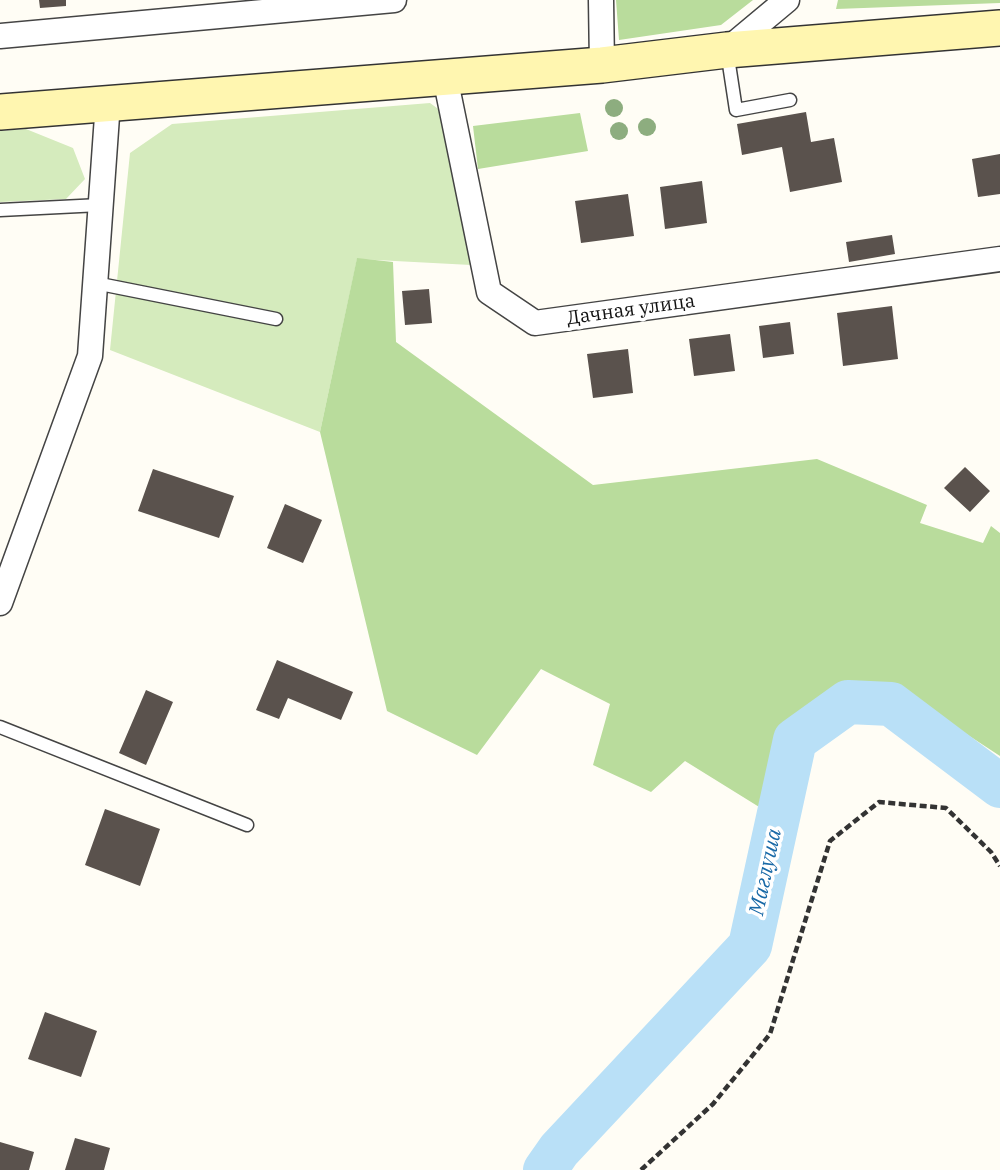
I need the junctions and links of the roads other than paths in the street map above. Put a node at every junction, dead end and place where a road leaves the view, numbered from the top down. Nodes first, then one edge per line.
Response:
1 (394, 0) edge
2 (601, 0) edge
3 (787, 0) edge
4 (1000, 29) edge
5 (0, 36) edge
6 (727, 50) junction
7 (602, 65) junction
8 (445, 77) junction
9 (790, 100) dead end
10 (108, 102) junction
11 (0, 112) edge
12 (100, 205) junction
13 (0, 210) edge
14 (1000, 259) edge
15 (95, 283) junction
16 (276, 319) dead end
17 (0, 603) edge
18 (0, 727) edge
19 (247, 825) dead end

1 - 5 street
2 - 7 street
3 - 6 street
4 - 6 main road
6 - 7 main road
6 - 9 lane
7 - 8 main road
8 - 10 main road
8 - 14 street, Дачная улица
10 - 11 main road
10 - 12 street
12 - 13 lane
12 - 15 street
15 - 16 lane
15 - 17 street
18 - 19 lane

